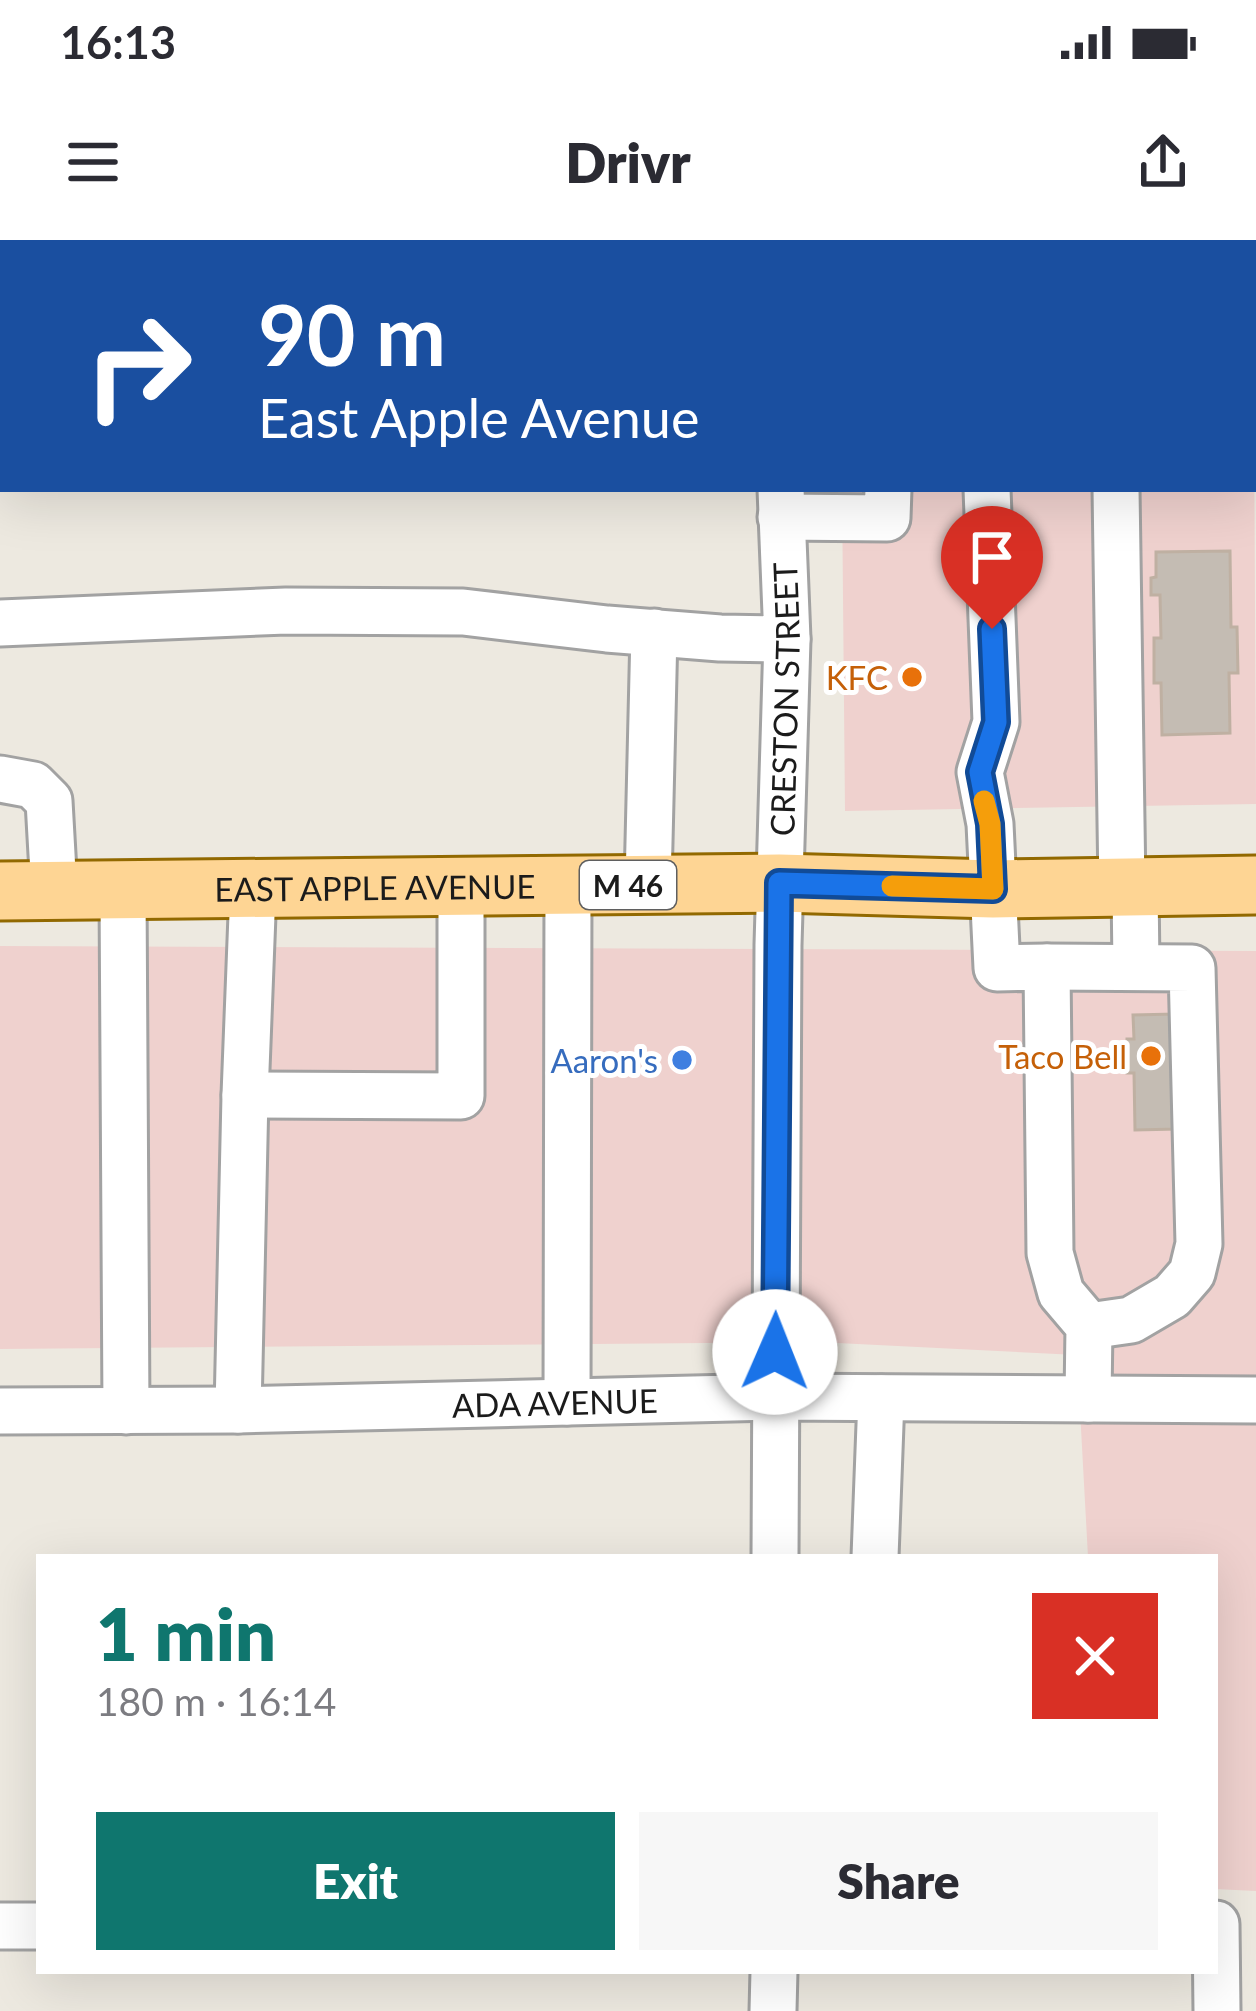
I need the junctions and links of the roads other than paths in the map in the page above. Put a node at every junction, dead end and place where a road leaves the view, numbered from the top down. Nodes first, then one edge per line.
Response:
1 (888, 492) edge
2 (987, 492) edge
3 (1116, 492) edge
4 (781, 503) edge
5 (0, 623) edge
6 (654, 632) junction
7 (787, 640) junction
8 (0, 779) edge
9 (779, 883) junction
10 (648, 884) junction
11 (1256, 885) edge
12 (568, 886) junction
13 (461, 887) junction
14 (1128, 887) junction
15 (253, 889) junction
16 (993, 889) junction
17 (27, 890) edge
18 (123, 890) junction
19 (1047, 967) junction
20 (1136, 967) junction
21 (245, 1095) junction
22 (1090, 1326) junction
23 (774, 1396) junction
24 (881, 1398) junction
25 (1088, 1399) junction
26 (1256, 1400) edge
27 (567, 1402) junction
28 (238, 1410) junction
29 (126, 1411) junction
30 (0, 1412) edge
31 (775, 1554) edge
32 (875, 1554) edge
33 (1218, 1924) edge
34 (1256, 1924) edge
35 (0, 1926) edge
36 (36, 1926) edge
37 (774, 1974) edge
38 (1217, 1974) edge
39 (773, 2011) edge
40 (1217, 2011) edge

1 - 4 street
2 - 16 street
3 - 14 street
4 - 7 street, CRESTON STREET
5 - 6 street
6 - 7 street
6 - 10 street
7 - 9 street, CRESTON STREET
8 - 17 street
9 - 10 main road, EAST APPLE AVENUE / M 46
9 - 16 main road, EAST APPLE AVENUE / M 46
9 - 23 street, CRESTON STREET
10 - 12 main road, EAST APPLE AVENUE / M 46
11 - 14 main road, EAST APPLE AVENUE / M 46
12 - 13 main road, EAST APPLE AVENUE / M 46
12 - 27 street
13 - 15 main road, EAST APPLE AVENUE / M 46
13 - 21 street
14 - 16 main road, EAST APPLE AVENUE / M 46
14 - 20 street
15 - 18 main road, EAST APPLE AVENUE / M 46
15 - 21 street
16 - 19 street
17 - 18 main road, EAST APPLE AVENUE / M 46
18 - 29 street
19 - 20 street
19 - 22 street
20 - 22 street
21 - 28 street
22 - 25 street
23 - 24 street, ADA AVENUE
23 - 27 street, ADA AVENUE
23 - 31 street, CRESTON STREET
24 - 25 street, ADA AVENUE
24 - 32 street
25 - 26 street, ADA AVENUE
27 - 28 street, ADA AVENUE
28 - 29 street, ADA AVENUE
29 - 30 street, ADA AVENUE
33 - 34 street
35 - 36 street
37 - 39 street
38 - 40 street

